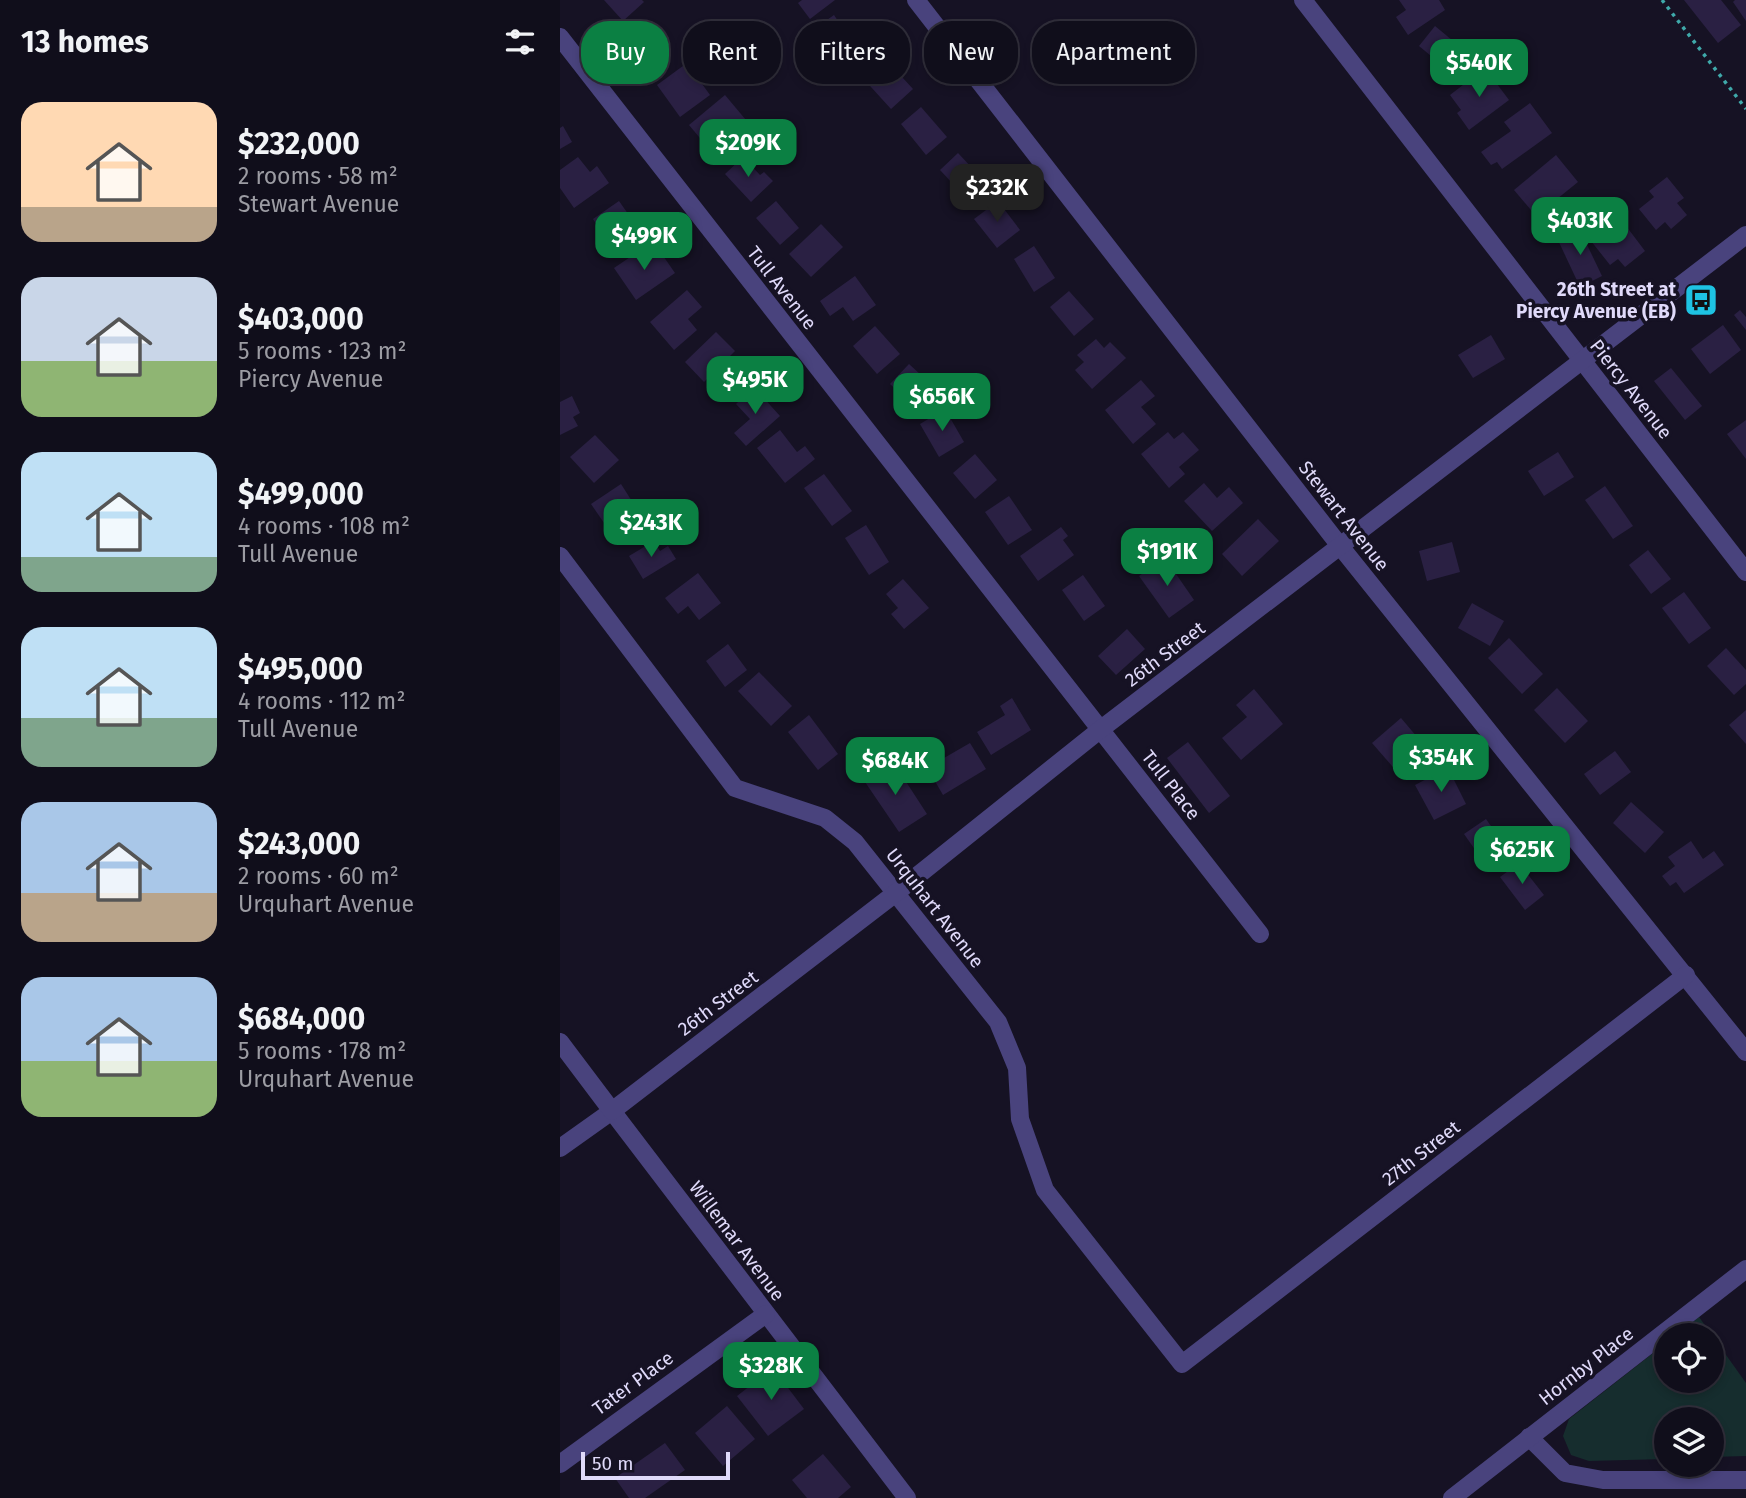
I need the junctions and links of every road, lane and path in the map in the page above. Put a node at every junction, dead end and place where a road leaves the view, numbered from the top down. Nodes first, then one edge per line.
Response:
1 (916, 0) edge
2 (1303, 0) edge
3 (1662, 0) edge
4 (560, 37) edge
5 (1746, 109) edge
6 (1746, 235) edge
7 (1582, 360) junction
8 (1340, 546) junction
9 (560, 556) edge
10 (1746, 572) edge
11 (1101, 729) junction
12 (897, 892) junction
13 (1260, 934) dead end
14 (1686, 975) junction
15 (560, 1042) edge
16 (1746, 1052) edge
17 (612, 1111) junction
18 (560, 1148) edge
19 (1746, 1269) edge
20 (766, 1314) junction
21 (1182, 1364) joint
22 (1529, 1437) junction
23 (560, 1464) edge
24 (1746, 1480) edge
25 (907, 1498) edge
26 (1452, 1498) edge

1 - 8 street, Stewart Avenue
2 - 7 street, Piercy Avenue
3 - 5 path
4 - 11 street, Tull Avenue
6 - 7 street, 26th Street
7 - 8 street, 26th Street
7 - 10 street, Piercy Avenue
8 - 11 street, 26th Street
8 - 14 street, Stewart Avenue
9 - 12 street, Urquhart Avenue
11 - 12 street, 26th Street
11 - 13 street, Tull Place
12 - 17 street, 26th Street
12 - 21 street, Urquhart Avenue
14 - 16 street, Stewart Avenue
14 - 21 street, 27th Street
15 - 17 street, Willemar Avenue
17 - 18 street, 26th Street
17 - 20 street, Willemar Avenue
19 - 22 street, Hornby Place
20 - 23 street, Tater Place
20 - 25 street, Willemar Avenue
22 - 24 street
22 - 26 street, Hornby Place

